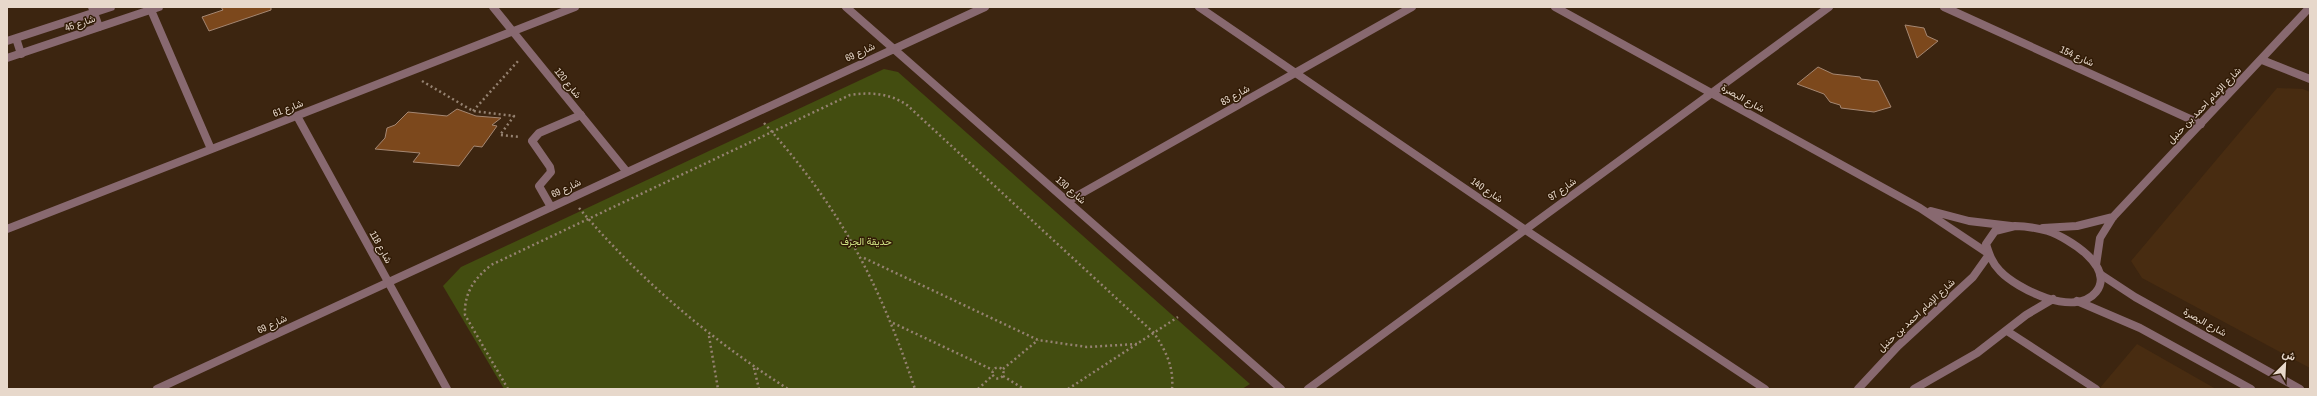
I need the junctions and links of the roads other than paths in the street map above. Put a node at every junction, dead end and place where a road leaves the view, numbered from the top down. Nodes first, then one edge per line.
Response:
1 (111, 7) edge
2 (159, 7) edge
3 (494, 7) edge
4 (575, 7) edge
5 (846, 7) edge
6 (985, 7) edge
7 (1199, 7) edge
8 (1412, 7) edge
9 (1555, 7) edge
10 (1829, 7) edge
11 (1944, 7) edge
12 (150, 8) edge
13 (2308, 8) edge
14 (93, 10) edge
15 (99, 27) junction
16 (513, 31) junction
17 (16, 38) junction
18 (7, 41) edge
19 (894, 49) junction
20 (21, 54) junction
21 (7, 58) edge
22 (2262, 60) junction
23 (1296, 73) junction
24 (2310, 79) edge
25 (1711, 93) junction
26 (581, 115) junction
27 (297, 116) junction
28 (2201, 124) junction
29 (211, 149) junction
30 (627, 172) junction
31 (1068, 201) junction
32 (551, 207) junction
33 (1920, 208) junction
34 (2113, 216) junction
35 (2015, 226) junction
36 (7, 228) edge
37 (2034, 228) junction
38 (1524, 229) junction
39 (1987, 254) junction
40 (2096, 265) junction
41 (2100, 274) junction
42 (388, 282) junction
43 (2053, 299) junction
44 (2077, 301) junction
45 (2007, 331) junction
46 (157, 389) edge
47 (447, 389) edge
48 (1281, 389) edge
49 (1308, 389) edge
50 (1765, 389) edge
51 (1858, 389) edge
52 (1914, 389) edge
53 (2096, 389) edge
54 (2250, 389) edge
55 (2300, 389) edge

1 - 14 street
2 - 12 street, شارع 45
3 - 16 street, شارع 120
4 - 16 street, شارع 61
5 - 19 street, شارع 130
6 - 19 street, شارع 69
7 - 23 street, شارع 140
8 - 23 street, شارع 83
9 - 25 street, شارع البصرة
10 - 25 street, شارع 97
11 - 28 street, شارع 154
12 - 15 street, شارع 45
12 - 29 street
13 - 22 street, شارع الإمام احمد بن حنبل
14 - 15 street
14 - 17 street
15 - 20 street, شارع 45
16 - 26 street, شارع 120
16 - 27 street, شارع 61
17 - 18 street
17 - 20 street
19 - 30 street, شارع 69
19 - 31 street, شارع 130
20 - 21 street, شارع 45
22 - 24 street
22 - 28 street, شارع الإمام احمد بن حنبل
23 - 31 street, شارع 83
23 - 38 street, شارع 140
25 - 33 street, شارع البصرة
25 - 38 street, شارع 97
26 - 30 street, شارع 120
26 - 32 street
27 - 29 street, شارع 61
27 - 42 street, شارع 118
28 - 34 street, شارع الإمام احمد بن حنبل
29 - 36 street, شارع 61
30 - 32 street, شارع 69
31 - 48 street, شارع 130
32 - 42 street, شارع 69
33 - 35 street, شارع البصرة
33 - 39 street, شارع البصرة
34 - 37 street
34 - 40 street, شارع الإمام احمد بن حنبل
35 - 37 street, شارع البصرة
35 - 39 street, شارع الإمام احمد بن حنبل
37 - 40 street
38 - 49 street, شارع 97
38 - 50 street, شارع 140
39 - 43 street, شارع البصرة
39 - 51 street, شارع الإمام احمد بن حنبل
40 - 41 street
41 - 44 street
41 - 55 street, شارع البصرة
42 - 46 street, شارع 69
42 - 47 street, شارع 118
43 - 44 street, شارع البصرة
43 - 45 street
44 - 54 street
45 - 52 street
45 - 53 street

